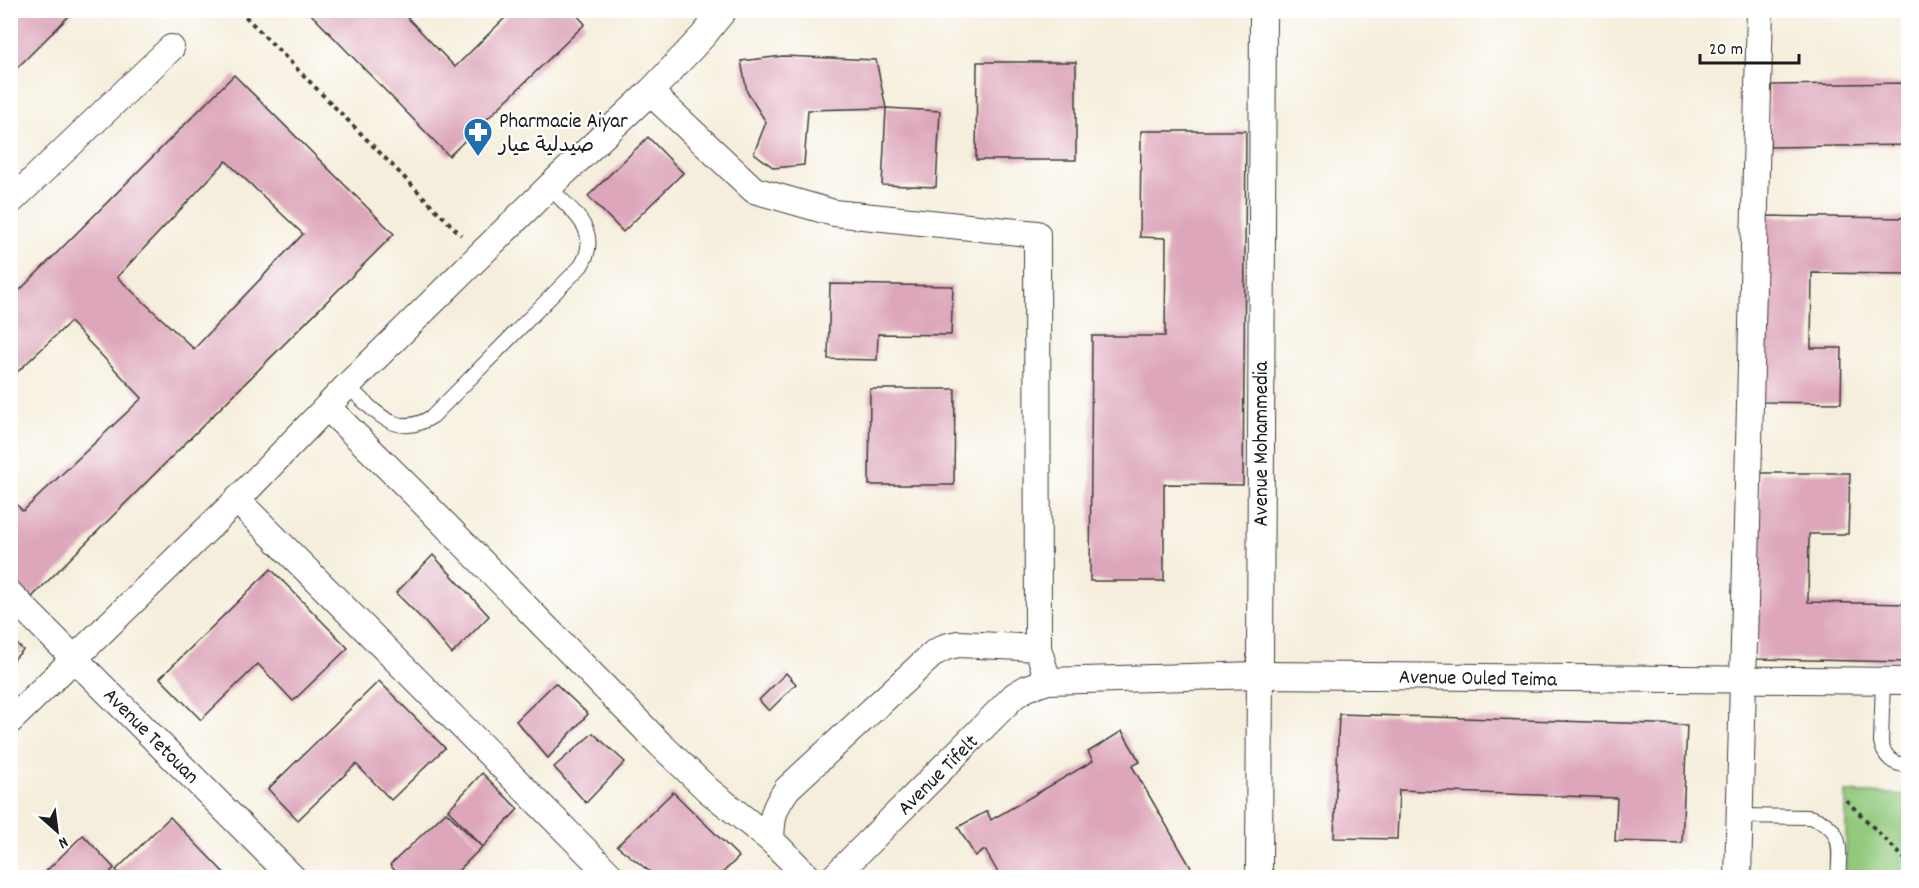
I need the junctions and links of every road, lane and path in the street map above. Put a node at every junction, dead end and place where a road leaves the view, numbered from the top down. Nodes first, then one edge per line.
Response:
1 (238, 10) edge
2 (724, 10) edge
3 (1263, 10) edge
4 (1760, 10) edge
5 (171, 48) dead end
6 (650, 92) junction
7 (549, 188) junction
8 (10, 202) edge
9 (480, 255) junction
10 (347, 386) junction
11 (327, 407) junction
12 (237, 500) junction
13 (10, 594) edge
14 (1038, 648) junction
15 (75, 657) junction
16 (1258, 675) junction
17 (1743, 679) junction
18 (1048, 681) junction
19 (1882, 681) junction
20 (1908, 681) edge
21 (10, 721) edge
22 (1908, 765) edge
23 (1846, 800) dead end
24 (1740, 816) junction
25 (771, 840) junction
26 (1908, 862) edge
27 (293, 878) edge
28 (613, 878) edge
29 (809, 878) edge
30 (832, 878) edge
31 (1258, 878) edge
32 (1738, 878) edge
33 (1838, 878) edge

1 - 9 path
2 - 6 street
3 - 16 street, Avenue Mohammedia
4 - 17 street
5 - 8 street
6 - 7 street
6 - 14 street
7 - 9 street
7 - 10 lane
9 - 10 street
10 - 11 street
11 - 12 street
11 - 25 street
12 - 15 street
12 - 28 street
13 - 15 street, Avenue Tetouan
14 - 18 street
14 - 25 street
15 - 21 street
15 - 27 street, Avenue Tetouan
16 - 17 street, Avenue Ouled Teima
16 - 18 street, Avenue Ouled Teima
16 - 31 street, Avenue Mohammedia
17 - 19 street, Avenue Ouled Teima
17 - 24 street
18 - 30 street, Avenue Tifelt
19 - 20 street, Avenue Ouled Teima
19 - 22 lane
23 - 26 path
24 - 32 street
24 - 33 lane
25 - 29 street

